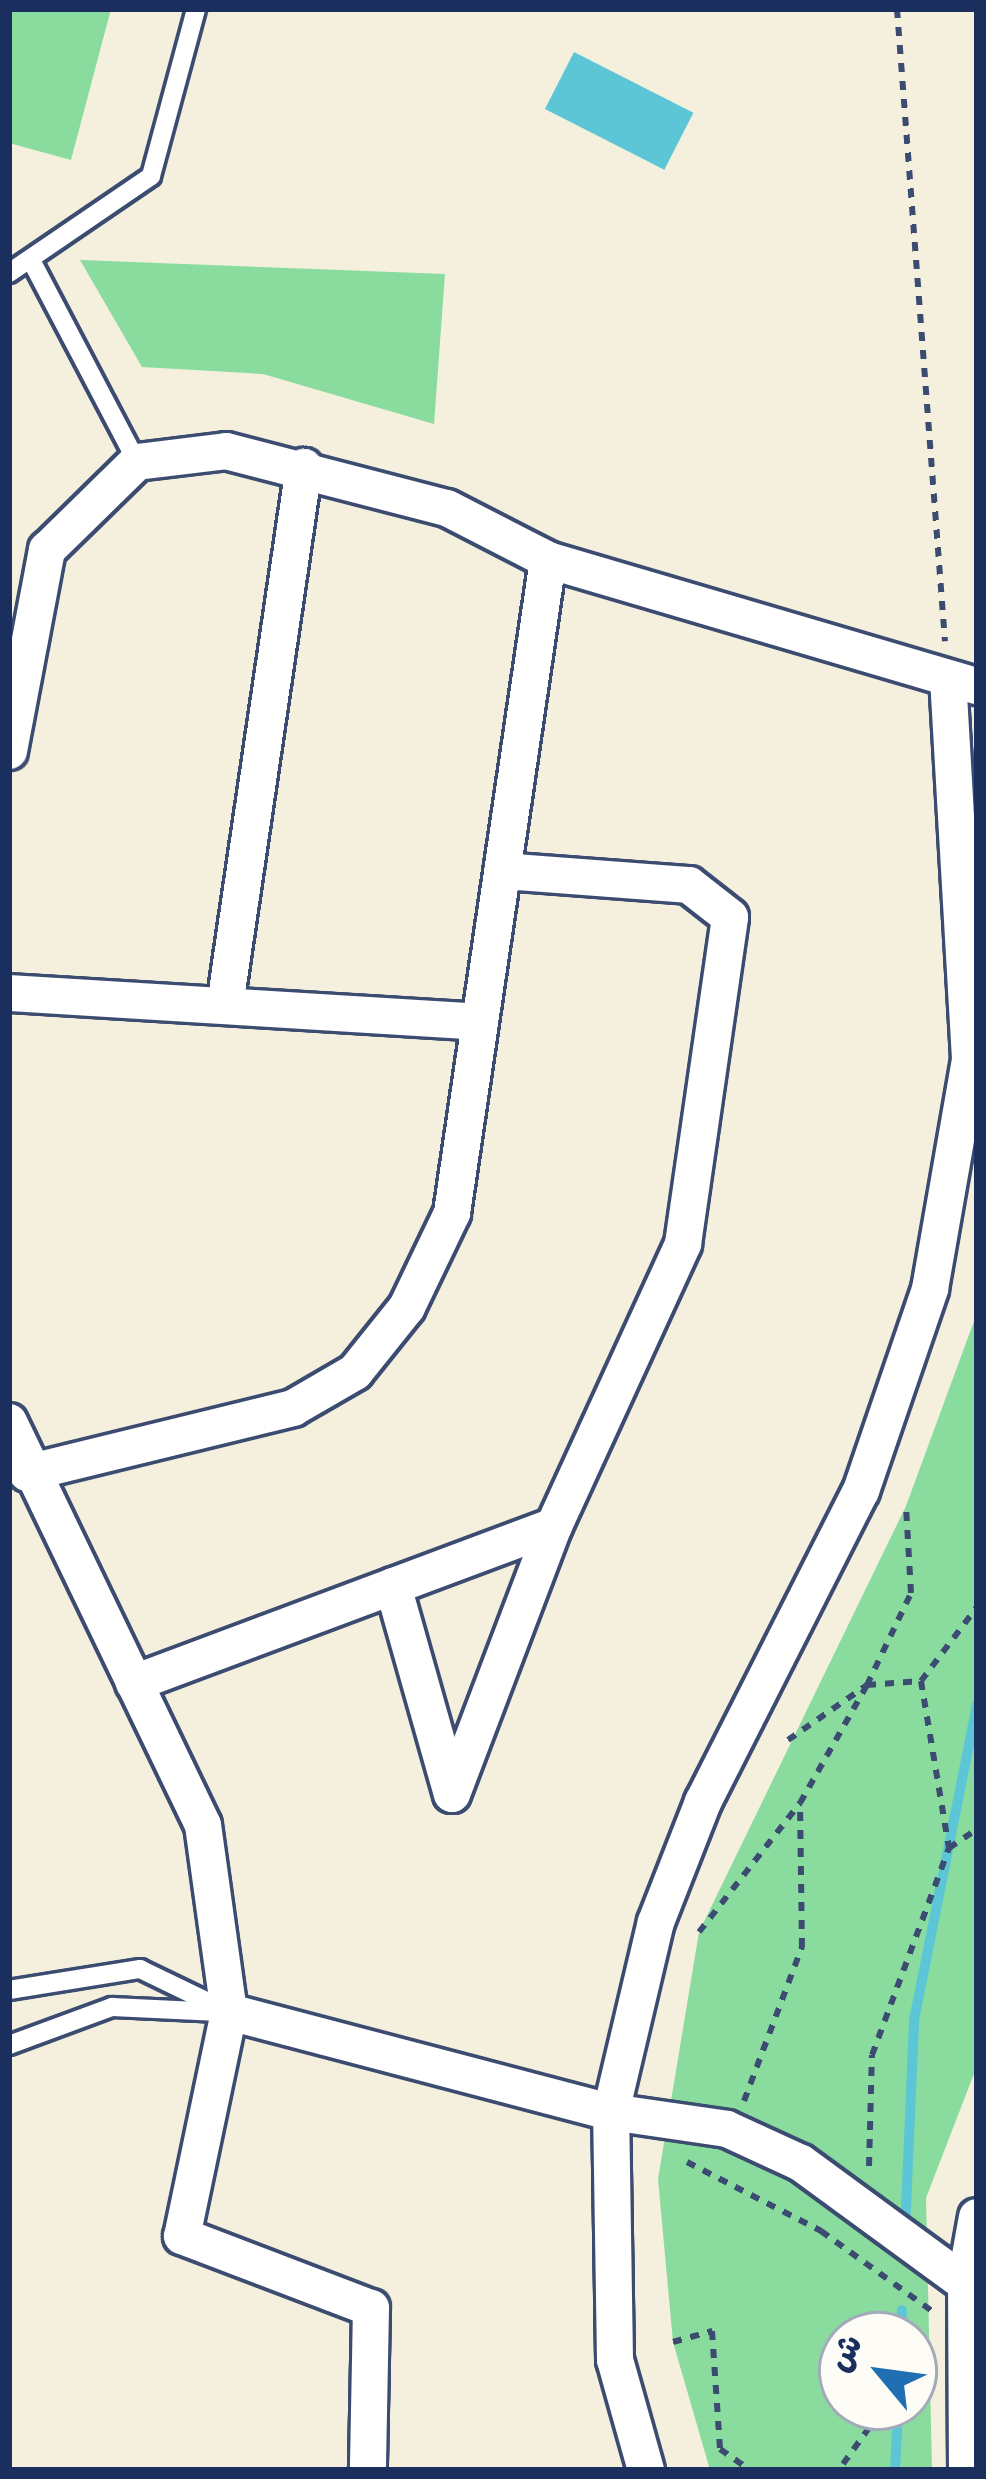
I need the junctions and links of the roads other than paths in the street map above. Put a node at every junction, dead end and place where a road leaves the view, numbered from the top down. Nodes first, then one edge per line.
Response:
1 (196, 9) edge
2 (32, 262) junction
3 (9, 273) edge
4 (137, 462) junction
5 (304, 467) junction
6 (548, 560) junction
7 (963, 684) edge
8 (9, 751) edge
9 (503, 871) junction
10 (9, 993) edge
11 (225, 1005) junction
12 (477, 1022) junction
13 (9, 1422) edge
14 (28, 1473) junction
15 (554, 1526) junction
16 (393, 1586) junction
17 (134, 1683) junction
18 (9, 1990) edge
19 (229, 2012) junction
20 (9, 2044) edge
21 (611, 2112) junction
22 (977, 2217) edge
23 (967, 2308) edge
24 (368, 2470) edge
25 (646, 2470) edge
26 (967, 2470) edge

1 - 2 lane
2 - 3 lane
2 - 4 lane
4 - 5 street
4 - 8 street
5 - 6 street
5 - 11 street
6 - 7 street
6 - 9 street
7 - 21 street
9 - 12 street
9 - 15 street
10 - 11 street
11 - 12 street
12 - 14 street
13 - 14 street
14 - 17 street
15 - 16 street
15 - 16 street
16 - 17 street
17 - 19 street
18 - 19 lane
19 - 20 lane
19 - 21 street
19 - 24 street
21 - 23 street
21 - 25 street
22 - 23 street
23 - 26 street

